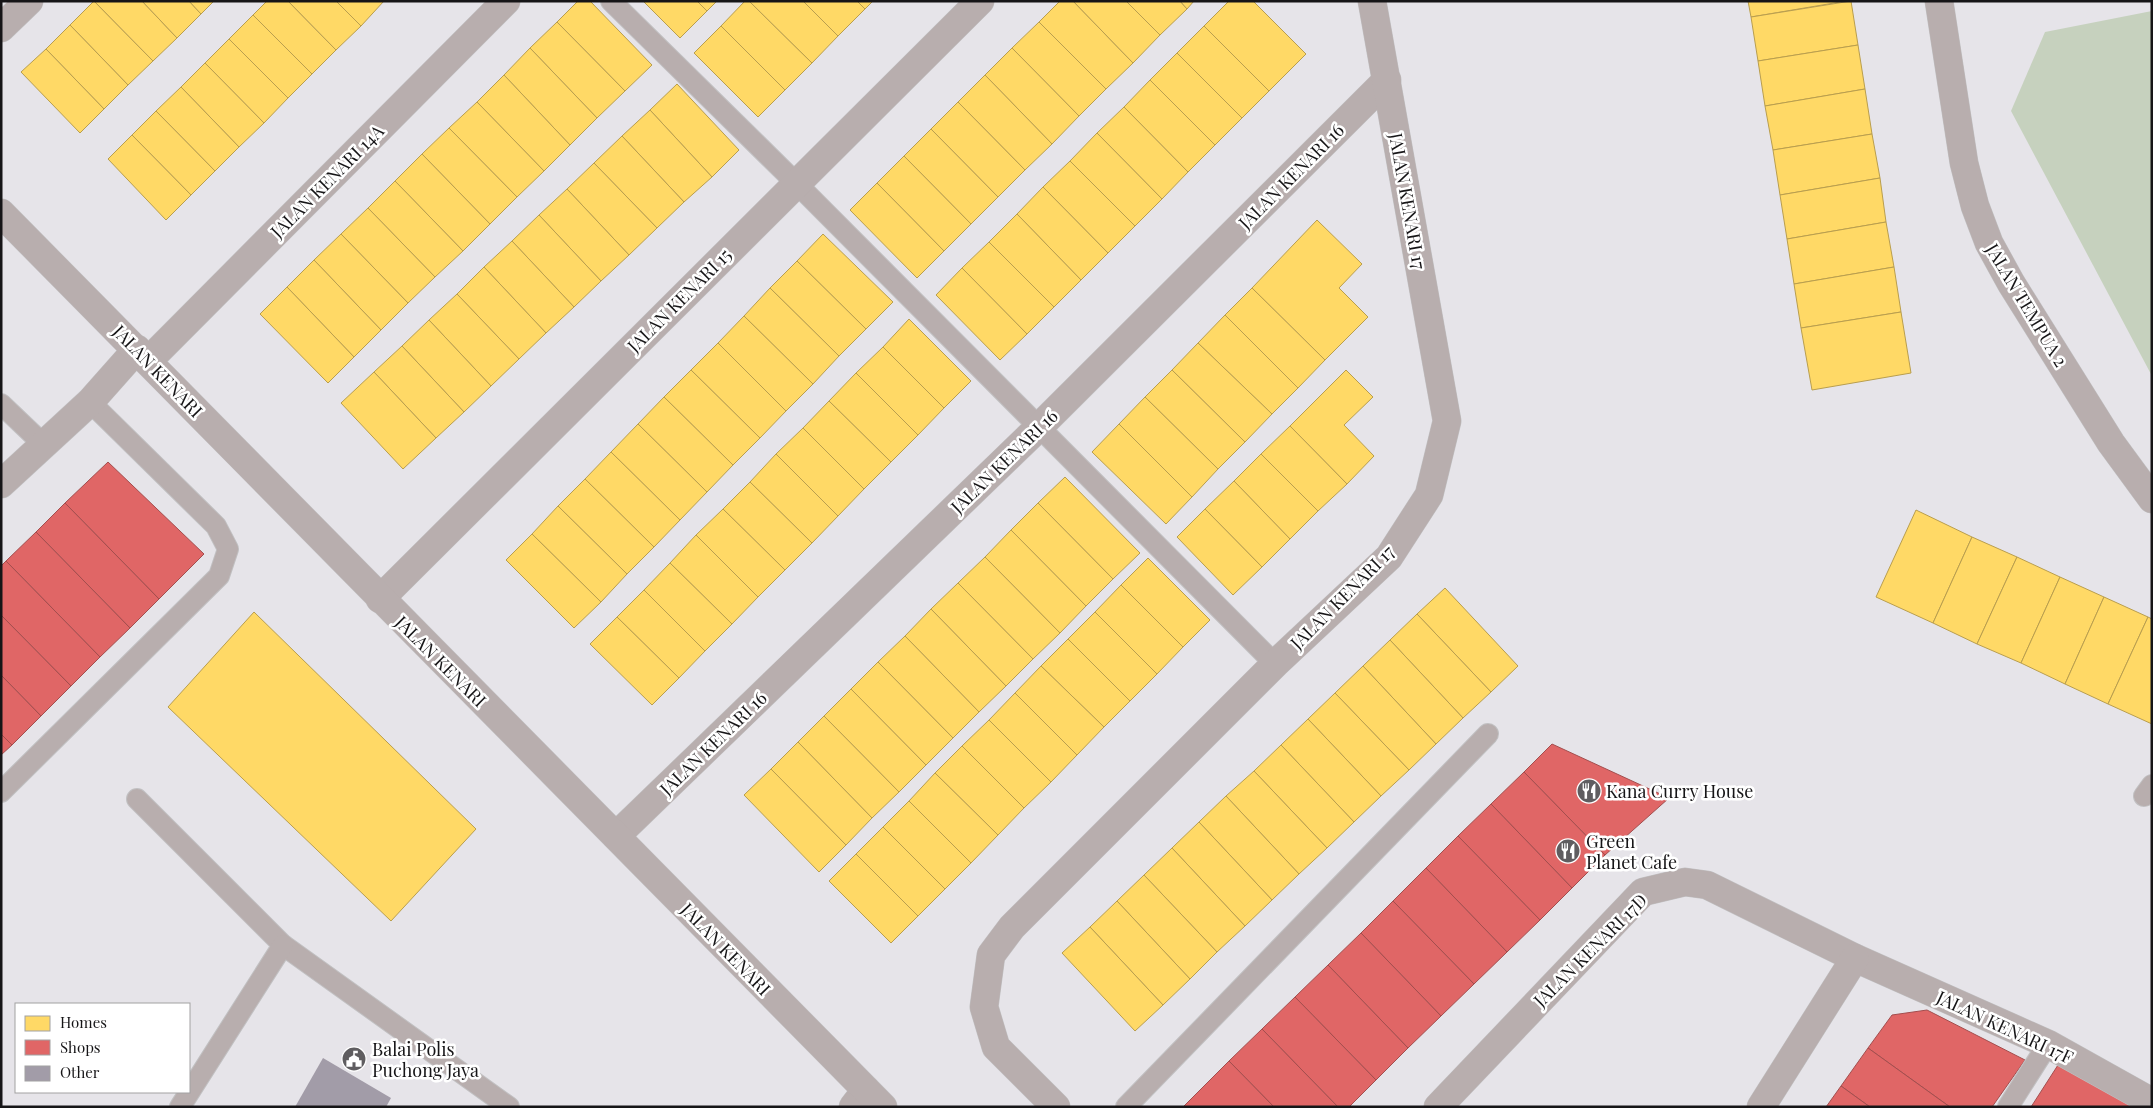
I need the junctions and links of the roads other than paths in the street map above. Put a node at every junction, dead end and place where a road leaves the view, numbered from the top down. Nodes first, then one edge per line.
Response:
1 (28, 1) edge
2 (506, 1) edge
3 (611, 1) edge
4 (980, 1) edge
5 (1372, 1) edge
6 (1939, 1) edge
7 (1, 28) edge
8 (1387, 80) junction
9 (796, 183) junction
10 (1, 214) edge
11 (143, 355) junction
12 (90, 402) junction
13 (1, 404) edge
14 (1038, 428) junction
15 (44, 445) junction
16 (1, 484) edge
17 (2152, 499) edge
18 (380, 599) junction
19 (1274, 664) junction
20 (1488, 734) dead end
21 (1, 792) edge
22 (136, 799) dead end
23 (616, 836) junction
24 (283, 945) junction
25 (1855, 958) junction
26 (2048, 1044) junction
27 (190, 1091) edge
28 (189, 1093) edge
29 (867, 1101) edge
30 (2152, 1102) edge
31 (180, 1107) edge
32 (509, 1107) edge
33 (1056, 1107) edge
34 (1126, 1107) edge
35 (1438, 1107) edge
36 (1760, 1107) edge
37 (2008, 1107) edge

1 - 7 street
2 - 11 street, JALAN KENARI 14A
3 - 9 lane
4 - 9 street, JALAN KENARI 15
5 - 8 street, JALAN KENARI 17
6 - 17 street, JALAN TEMPUA 2
8 - 14 street, JALAN KENARI 16
8 - 19 street, JALAN KENARI 17
9 - 14 lane
9 - 18 street, JALAN KENARI 15
10 - 11 street, JALAN KENARI
11 - 12 street, JALAN KENARI 14A
11 - 18 street, JALAN KENARI
12 - 15 street, JALAN KENARI 14A
12 - 21 lane
13 - 15 lane
14 - 19 lane
14 - 23 street, JALAN KENARI 16
15 - 16 street, JALAN KENARI 14A
18 - 23 street, JALAN KENARI
19 - 33 street, JALAN KENARI 17
20 - 34 lane
22 - 24 lane
23 - 29 street, JALAN KENARI
24 - 27 lane
24 - 32 lane
25 - 26 street, JALAN KENARI 17F
25 - 35 street, JALAN KENARI 17D
25 - 36 street
26 - 30 street, JALAN KENARI 17F
26 - 37 lane
28 - 31 lane

